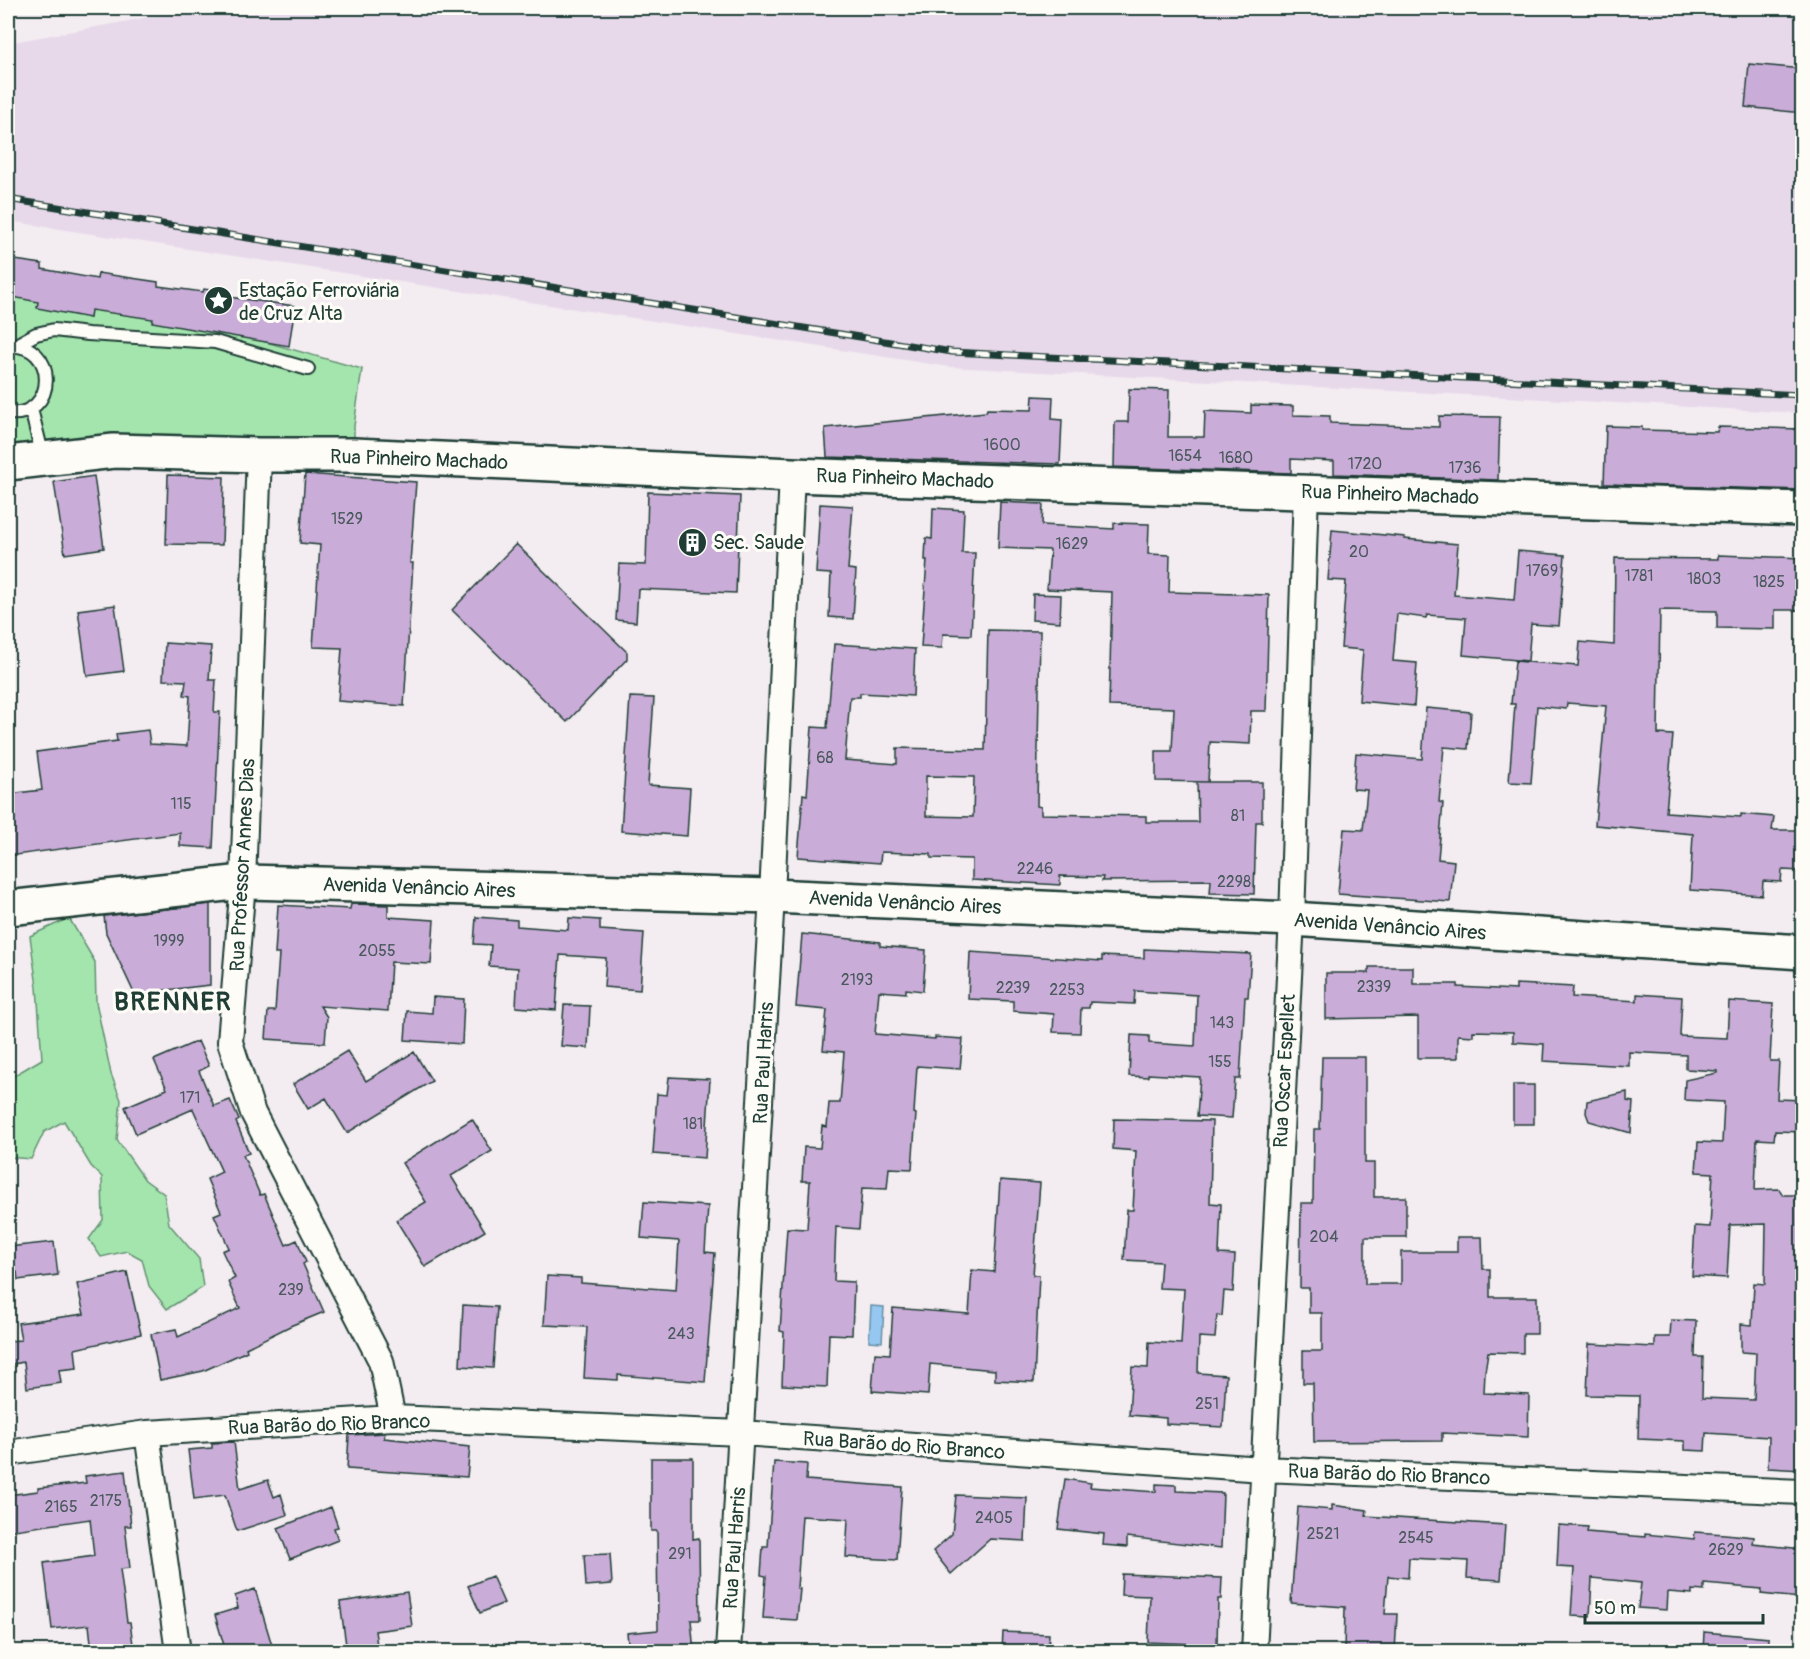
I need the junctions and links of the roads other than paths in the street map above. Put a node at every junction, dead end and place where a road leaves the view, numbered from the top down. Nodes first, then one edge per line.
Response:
1 (12, 345) edge
2 (308, 369) dead end
3 (30, 409) junction
4 (8, 413) edge
5 (259, 455) junction
6 (44, 459) junction
7 (8, 464) edge
8 (792, 475) junction
9 (1306, 491) junction
10 (1803, 509) edge
11 (243, 882) junction
12 (772, 896) junction
13 (8, 908) edge
14 (1292, 919) junction
15 (1803, 952) edge
16 (393, 1418) junction
17 (147, 1433) junction
18 (741, 1434) junction
19 (8, 1453) edge
20 (1263, 1469) junction
21 (1803, 1492) edge
22 (178, 1652) edge
23 (728, 1652) edge
24 (1254, 1652) edge

1 - 2 lane
1 - 3 lane
3 - 4 lane
3 - 6 lane
5 - 6 main road, Rua Pinheiro Machado
5 - 8 main road, Rua Pinheiro Machado
5 - 11 street, Rua Professor Annes Dias
6 - 7 main road, Rua Pinheiro Machado
8 - 9 main road, Rua Pinheiro Machado
8 - 12 street, Rua Paul Harris
9 - 10 main road, Rua Pinheiro Machado
9 - 14 street, Rua Oscar Espellet
11 - 12 main road, Avenida Venâncio Aires
11 - 13 main road, Avenida Venâncio Aires
11 - 16 street, Rua Professor Annes Dias
12 - 14 main road, Avenida Venâncio Aires
12 - 18 street, Rua Paul Harris
14 - 15 main road, Avenida Venâncio Aires
14 - 20 street, Rua Oscar Espellet
16 - 17 street, Rua Barão do Rio Branco
16 - 18 street, Rua Barão do Rio Branco
17 - 19 street, Rua Barão do Rio Branco
17 - 22 street
18 - 20 street, Rua Barão do Rio Branco
18 - 23 street, Rua Paul Harris
20 - 21 street, Rua Barão do Rio Branco
20 - 24 street, Rua Oscar Espellet

